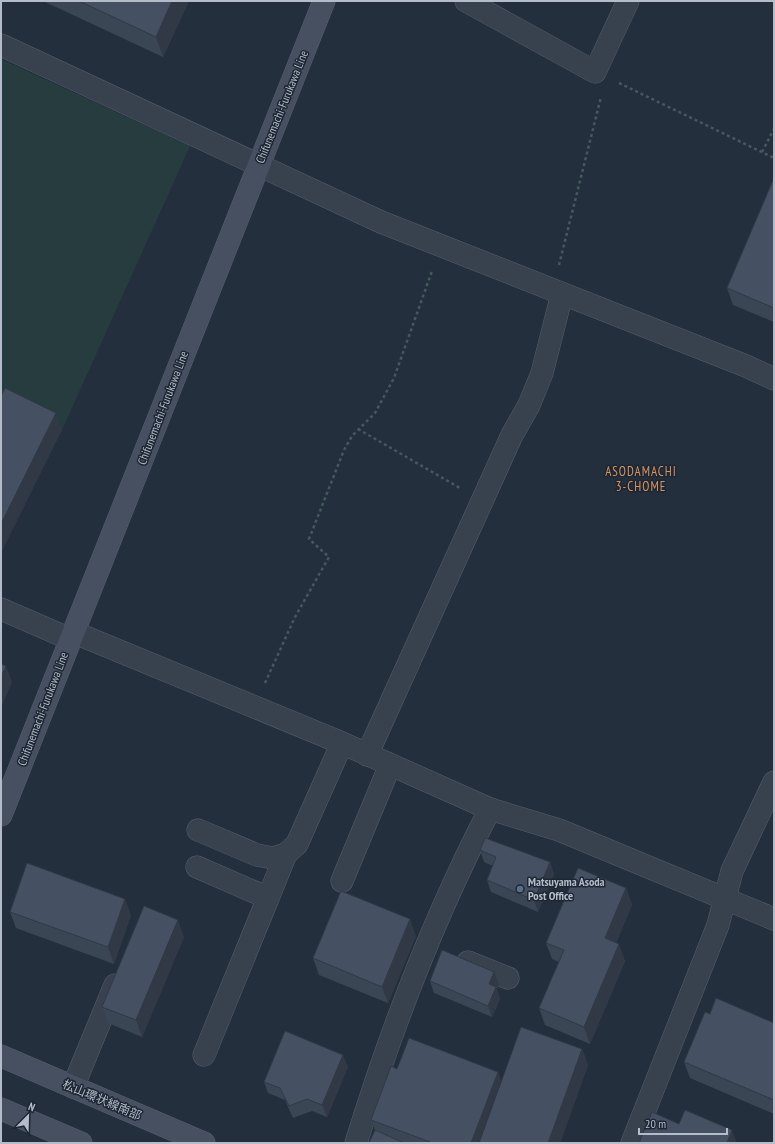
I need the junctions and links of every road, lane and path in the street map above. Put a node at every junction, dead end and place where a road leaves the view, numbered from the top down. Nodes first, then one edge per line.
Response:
1 (324, 1) edge
2 (466, 1) edge
3 (628, 1) edge
4 (1, 45) edge
5 (601, 74) junction
6 (774, 129) edge
7 (762, 152) junction
8 (774, 154) edge
9 (258, 165) junction
10 (440, 246) junction
11 (557, 292) junction
12 (774, 379) edge
13 (358, 429) junction
14 (482, 501) junction
15 (1, 609) edge
16 (71, 636) junction
17 (256, 707) junction
18 (342, 743) junction
19 (367, 755) junction
20 (390, 765) junction
21 (774, 782) edge
22 (490, 809) junction
23 (1, 815) edge
24 (198, 830) dead end
25 (286, 854) junction
26 (198, 867) dead end
27 (342, 881) dead end
28 (268, 898) junction
29 (725, 900) junction
30 (774, 919) edge
31 (427, 946) junction
32 (121, 970) edge
33 (508, 978) dead end
34 (204, 1055) dead end
35 (1, 1056) edge
36 (73, 1087) junction
37 (1, 1109) edge
38 (81, 1143) edge
39 (204, 1143) edge
40 (356, 1143) edge
41 (632, 1143) edge

1 - 9 street, Chifunemachi-Furukawa Line
2 - 5 street
3 - 5 street
4 - 9 street
5 - 7 path
5 - 11 path
6 - 7 path
7 - 8 path
9 - 10 street
9 - 16 street, Chifunemachi-Furukawa Line
10 - 11 street
10 - 13 path
11 - 12 street
11 - 14 street
13 - 14 path
13 - 17 path
14 - 19 street
15 - 16 street
16 - 17 street
16 - 23 street, Chifunemachi-Furukawa Line
17 - 18 street
18 - 19 street
18 - 25 street
19 - 20 street
20 - 22 street
20 - 27 street
21 - 29 street
22 - 29 street
22 - 31 street
24 - 25 street
25 - 28 street
26 - 28 street
28 - 34 street
29 - 30 street
29 - 41 street
31 - 33 street
31 - 40 street
32 - 36 street
35 - 36 street, 松山環状線南部
36 - 39 street, 松山環状線南部
37 - 38 street

